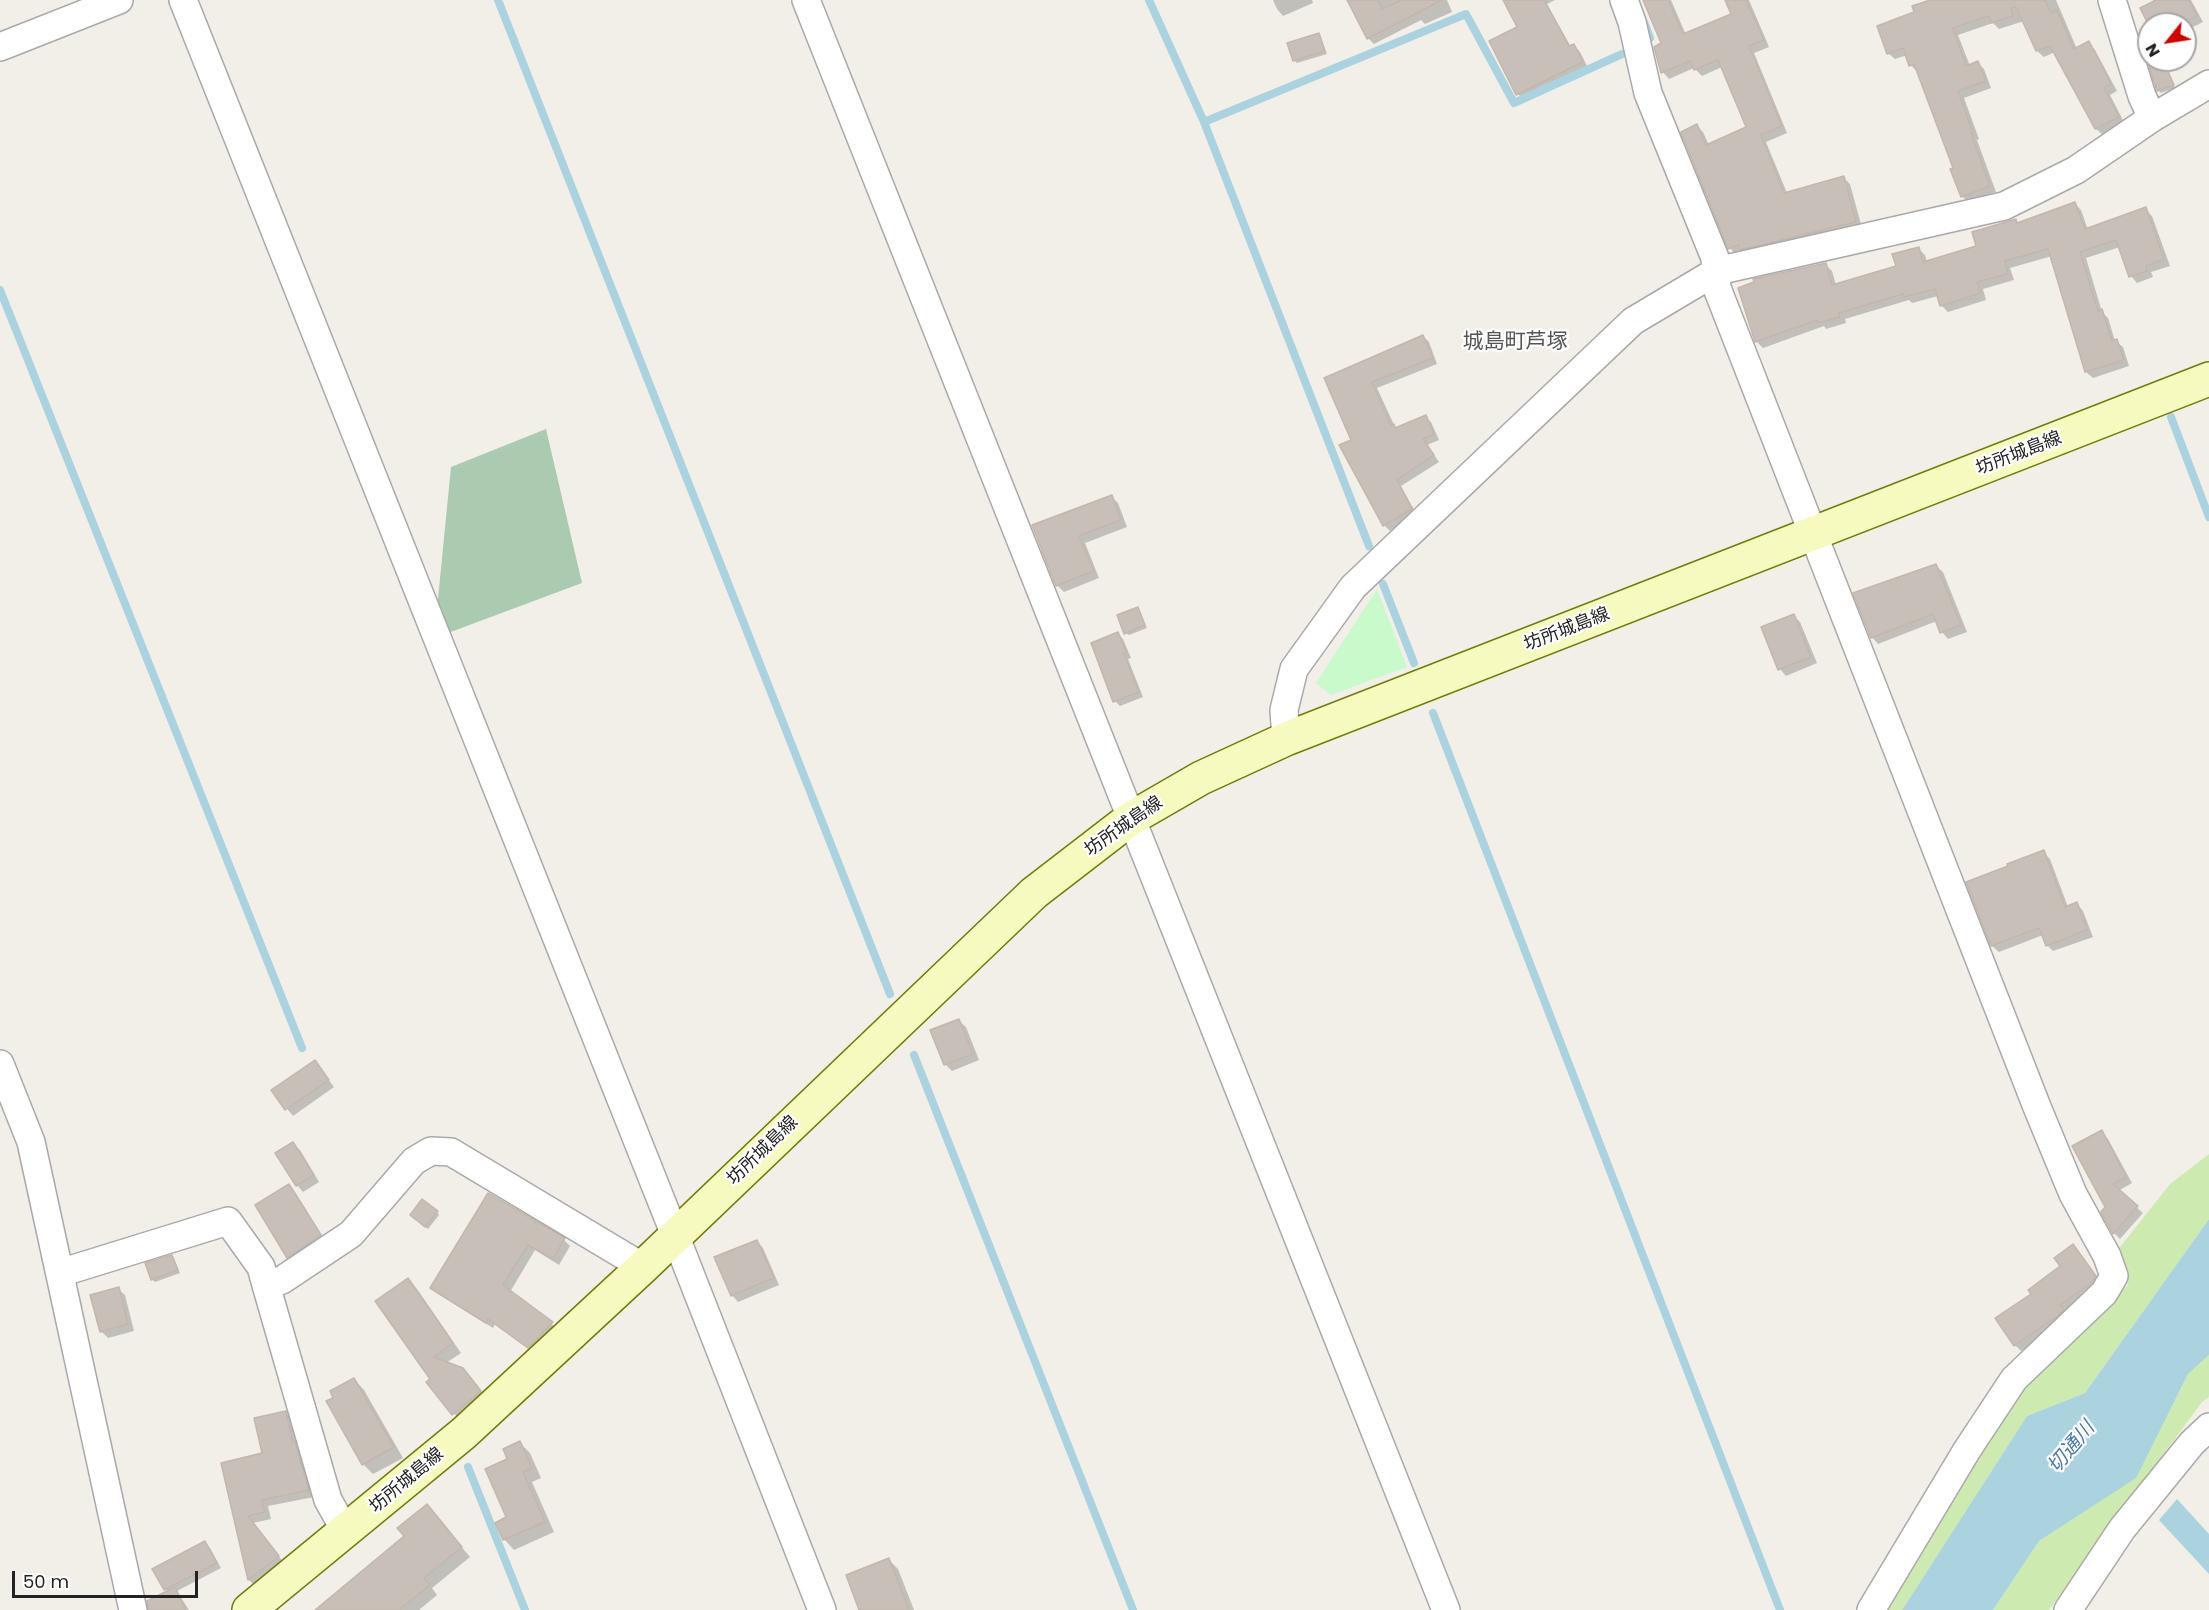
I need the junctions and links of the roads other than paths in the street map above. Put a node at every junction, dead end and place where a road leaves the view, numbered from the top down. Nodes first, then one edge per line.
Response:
1 (119, 0) edge
2 (183, 0) edge
3 (806, 0) edge
4 (1624, 0) edge
5 (2112, 0) edge
6 (0, 48) edge
7 (2209, 84) edge
8 (2152, 118) junction
9 (1717, 271) junction
10 (2209, 379) edge
11 (1814, 534) junction
12 (1286, 739) junction
13 (1130, 819) junction
14 (0, 1064) edge
15 (675, 1235) junction
16 (643, 1267) junction
17 (60, 1273) junction
18 (266, 1285) junction
19 (2209, 1427) edge
20 (346, 1532) junction
21 (133, 1610) edge
22 (249, 1610) edge
23 (822, 1610) edge
24 (1446, 1610) edge
25 (1871, 1610) edge
26 (2068, 1610) edge

1 - 6 street
2 - 15 street
3 - 13 street
4 - 9 street
5 - 8 street
7 - 8 street
8 - 9 street
9 - 11 street
9 - 12 street
10 - 11 main road, 坊所城島線
11 - 12 main road, 坊所城島線
11 - 25 street
12 - 13 main road, 坊所城島線
13 - 15 main road, 坊所城島線
13 - 24 street
14 - 17 street
15 - 16 main road, 坊所城島線
15 - 23 street
16 - 18 street
16 - 20 main road, 坊所城島線
17 - 18 street
17 - 21 street
18 - 20 street
19 - 26 street
20 - 22 main road, 坊所城島線

